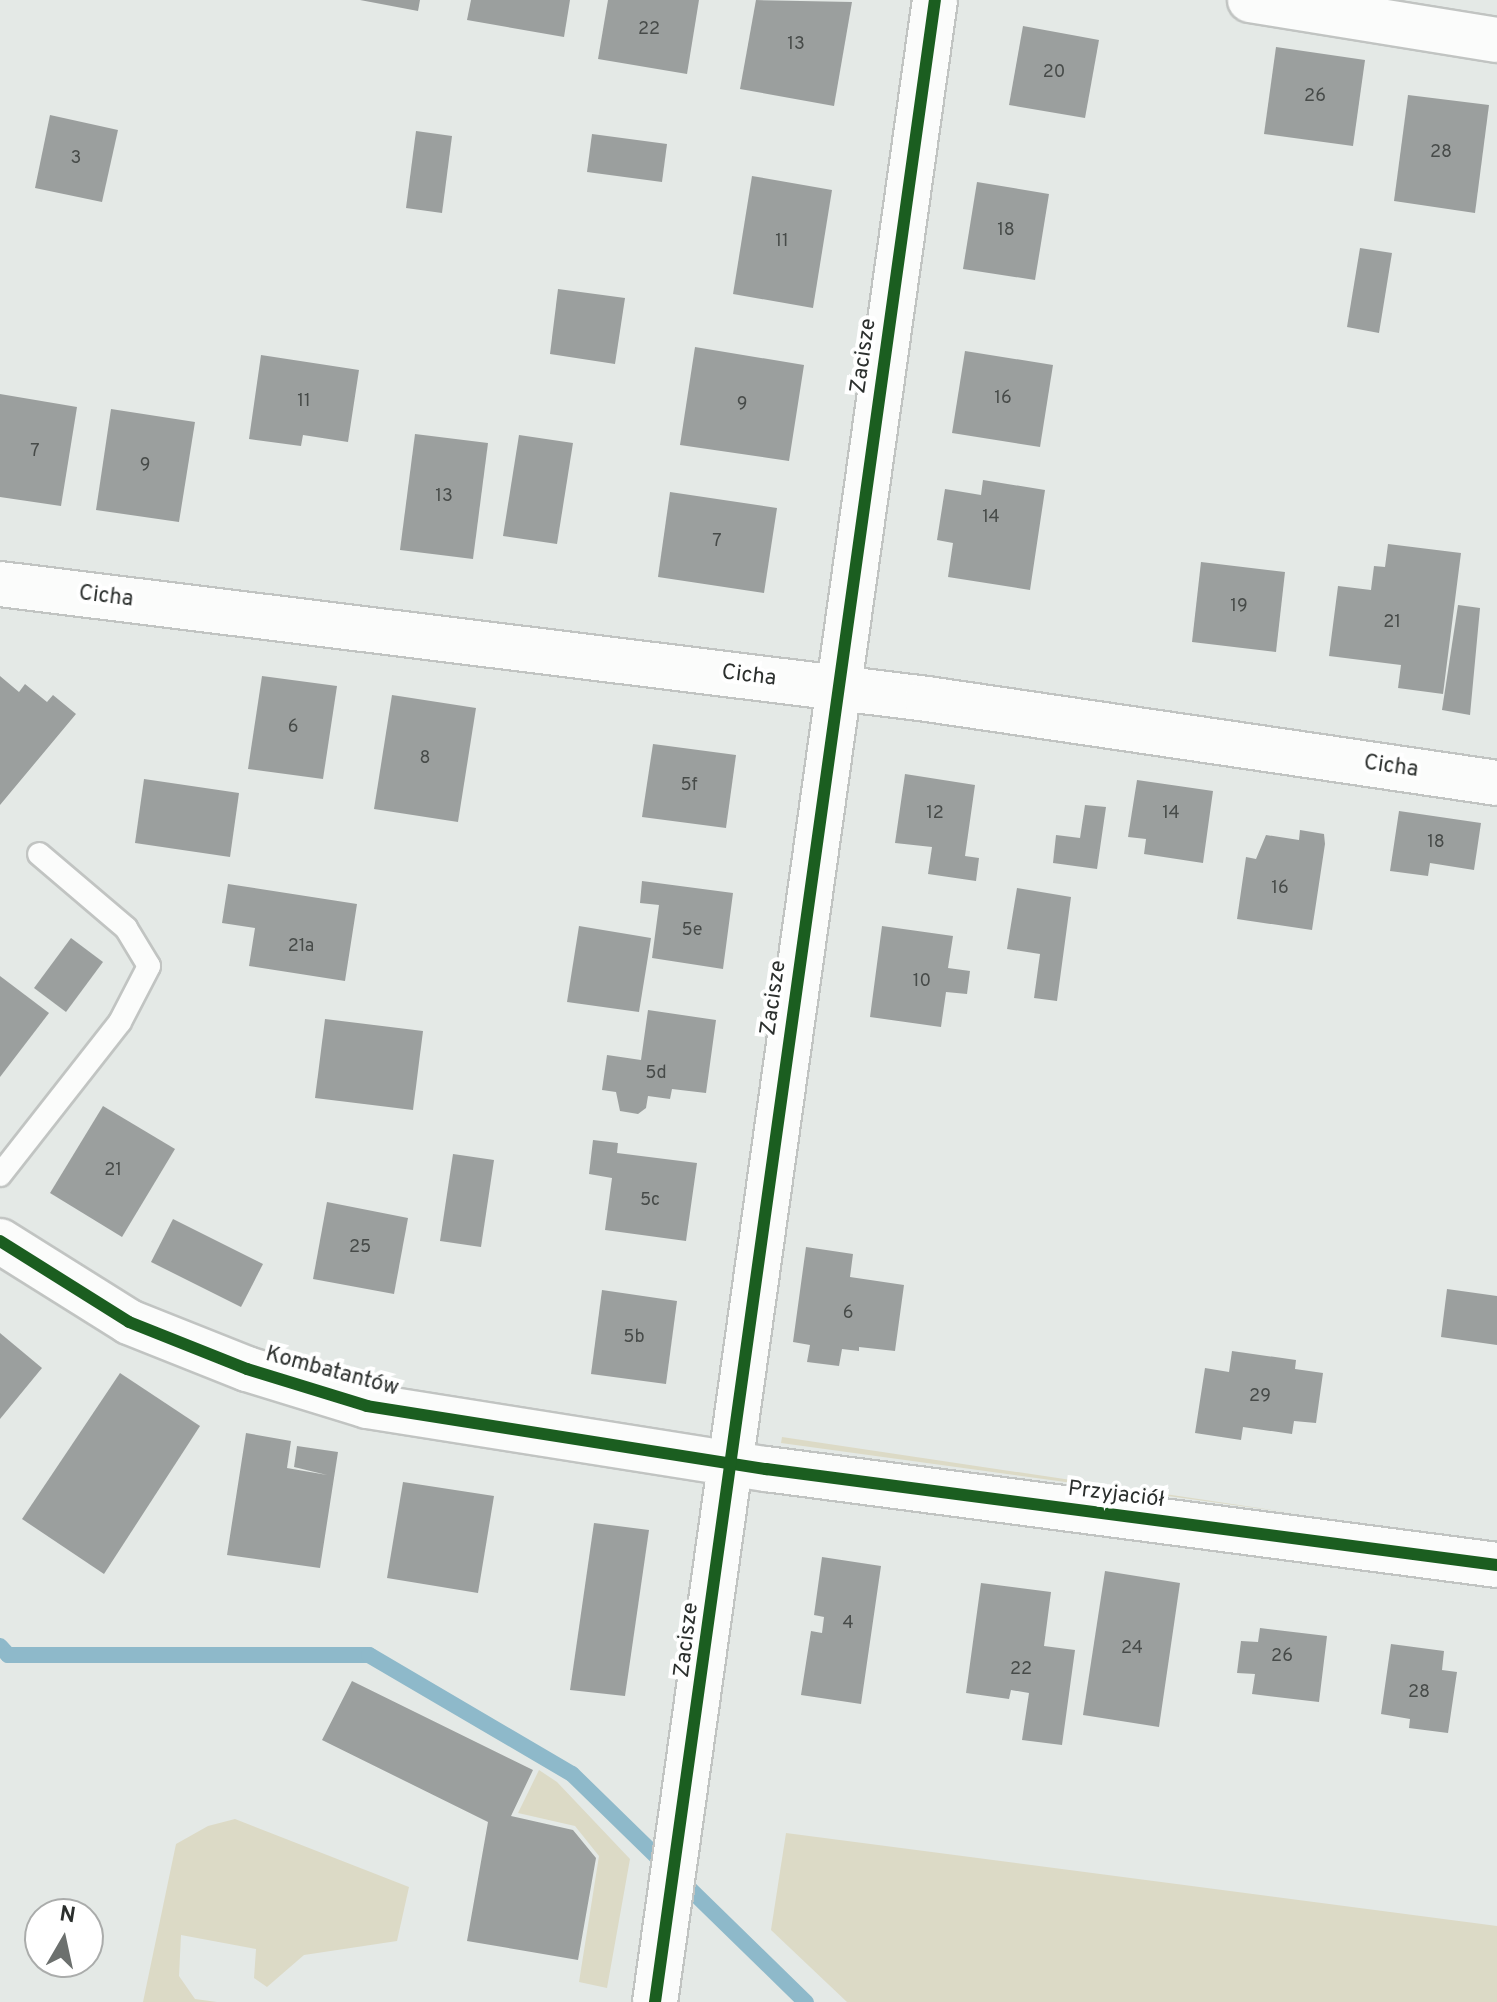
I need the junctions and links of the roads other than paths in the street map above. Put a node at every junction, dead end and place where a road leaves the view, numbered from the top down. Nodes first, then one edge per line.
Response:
1 (935, 0) edge
2 (1250, 0) edge
3 (1497, 40) edge
4 (0, 584) edge
5 (837, 687) junction
6 (1497, 783) edge
7 (39, 854) dead end
8 (0, 1175) edge
9 (0, 1241) edge
10 (729, 1463) junction
11 (1497, 1565) edge
12 (655, 2002) edge

1 - 5 street, Zacisze
2 - 3 street
4 - 5 street, Cicha
5 - 6 street, Cicha
5 - 10 street, Zacisze
7 - 8 lane
9 - 10 street, Kombatantów
10 - 11 street, Przyjaciół
10 - 12 street, Zacisze

